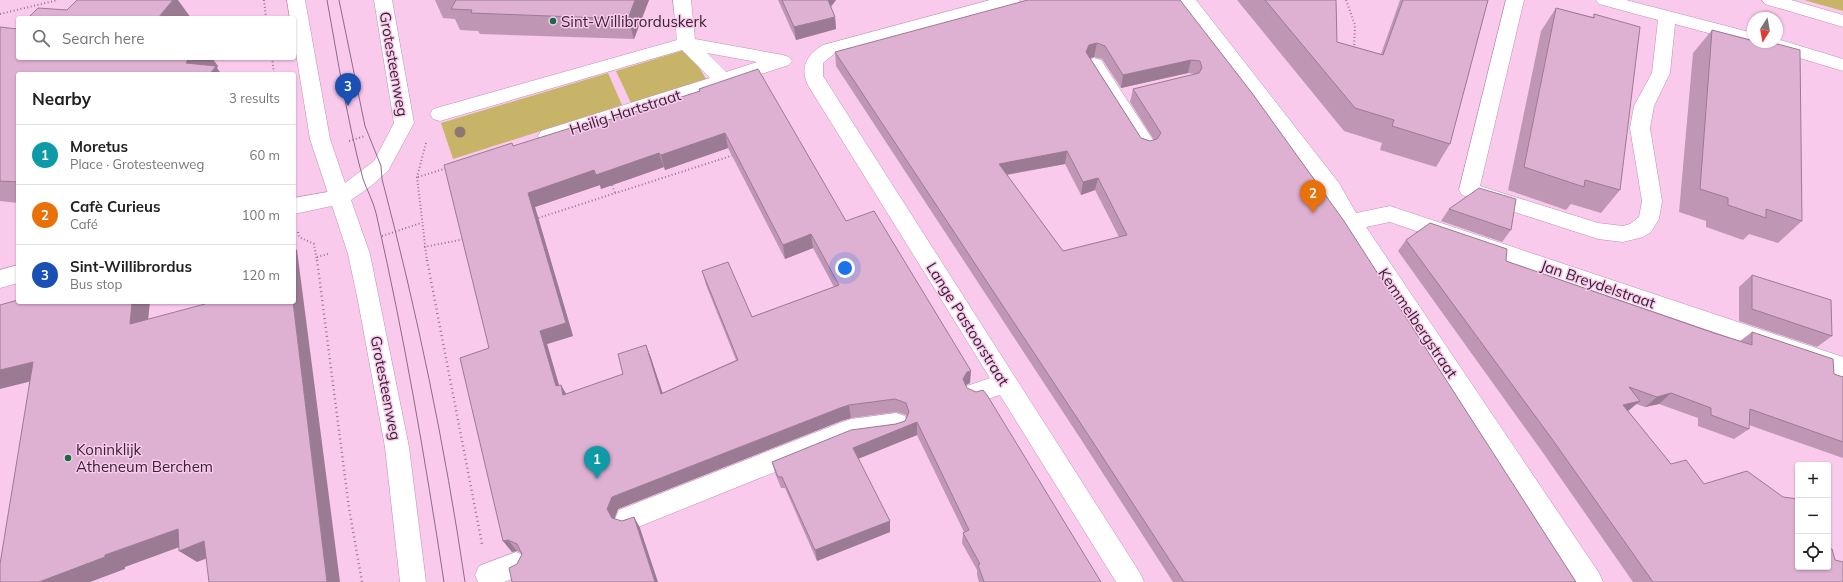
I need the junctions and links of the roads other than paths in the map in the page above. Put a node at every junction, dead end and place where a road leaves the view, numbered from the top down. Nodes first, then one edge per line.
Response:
1 (296, 0) edge
2 (383, 0) edge
3 (682, 0) edge
4 (1011, 0) edge
5 (1187, 0) edge
6 (1516, 0) edge
7 (1605, 0) edge
8 (1771, 0) edge
9 (1667, 16) junction
10 (1843, 21) edge
11 (1747, 37) edge
12 (686, 43) junction
13 (1783, 48) edge
14 (783, 61) junction
15 (813, 63) junction
16 (1094, 64) edge
17 (1843, 65) edge
18 (724, 80) junction
19 (1137, 93) edge
20 (1115, 98) junction
21 (440, 114) dead end
22 (533, 141) edge
23 (1146, 145) edge
24 (339, 198) junction
25 (296, 206) edge
26 (1351, 222) junction
27 (16, 275) edge
28 (0, 279) edge
29 (1843, 366) edge
30 (1006, 383) junction
31 (975, 392) edge
32 (896, 424) edge
33 (628, 519) edge
34 (516, 565) edge
35 (488, 575) road end
36 (413, 582) edge
37 (1131, 582) edge
38 (1590, 582) edge

1 - 24 street, Grotesteenweg
2 - 24 street, Grotesteenweg
3 - 12 street
4 - 15 street
5 - 26 street, Kemmelbergstraat
6 - 9 street
7 - 9 street
8 - 10 street
9 - 11 street
12 - 14 street
12 - 18 street
12 - 21 street
13 - 17 street
14 - 15 street
14 - 18 street, Heilig Hartstraat
15 - 30 street, Lange Pastoorstraat
16 - 20 street
18 - 22 street, Heilig Hartstraat
19 - 20 street
20 - 23 street
24 - 25 street
24 - 36 street, Grotesteenweg
26 - 29 street, Jan Breydelstraat
26 - 38 street, Kemmelbergstraat
27 - 28 street
30 - 31 street
30 - 37 street, Lange Pastoorstraat
32 - 33 street
34 - 35 street

